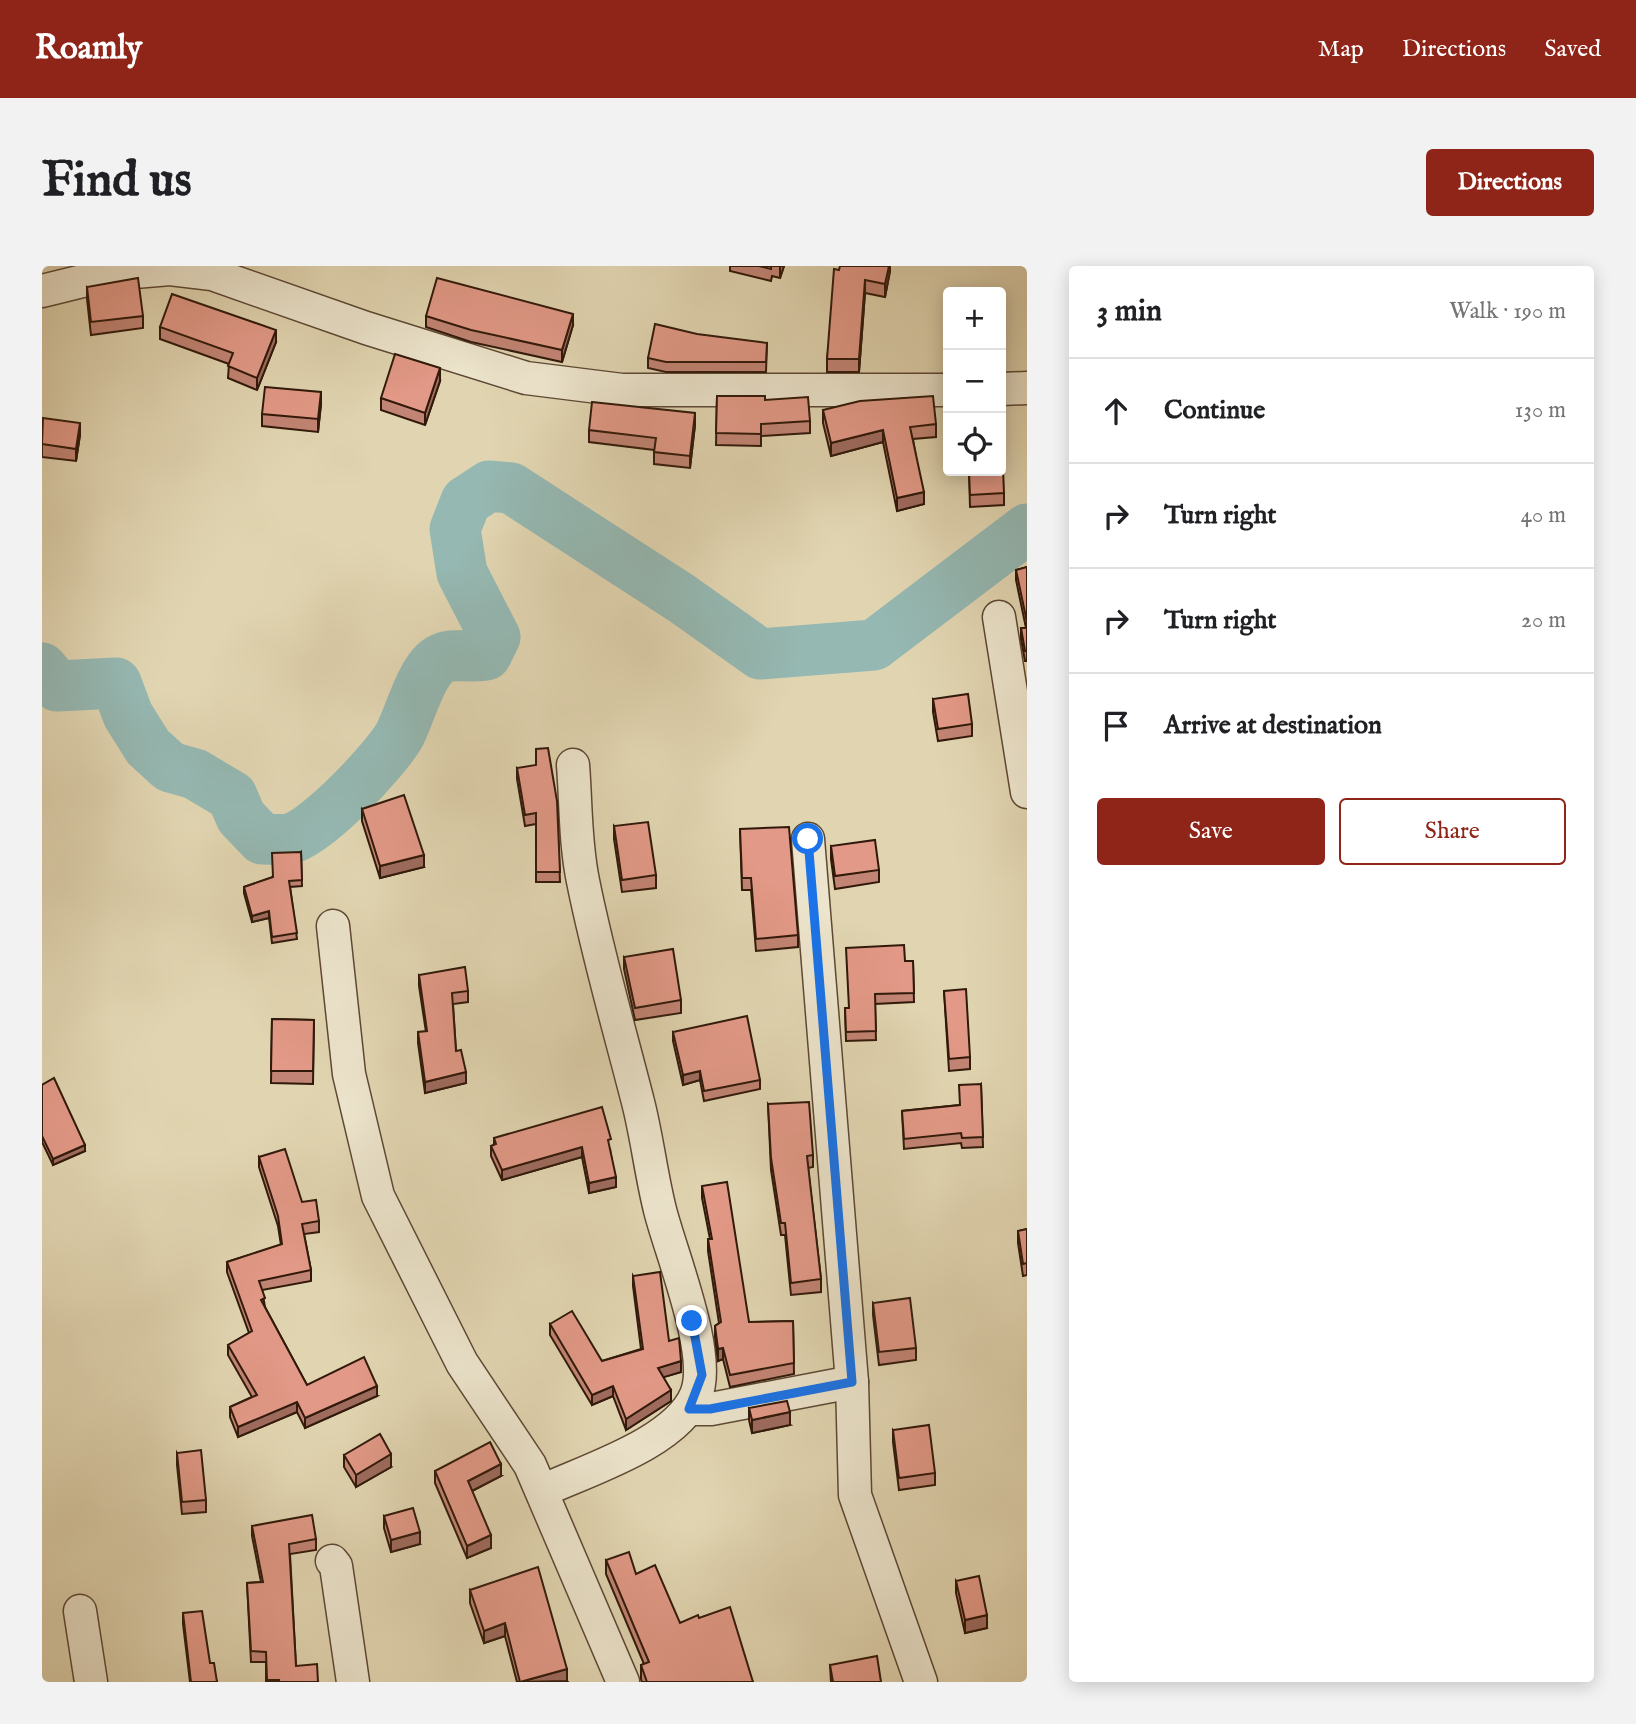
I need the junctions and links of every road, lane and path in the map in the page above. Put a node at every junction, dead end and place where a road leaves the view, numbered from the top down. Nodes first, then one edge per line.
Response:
1 (42, 292) edge
2 (1027, 388) edge
3 (1006, 389) edge
4 (943, 390) edge
5 (999, 617) dead end
6 (573, 765) dead end
7 (1027, 792) edge
8 (808, 839) dead end
9 (332, 926) dead end
10 (852, 1382) junction
11 (689, 1409) junction
12 (542, 1491) junction
13 (332, 1561) dead end
14 (80, 1611) dead end
15 (92, 1682) edge
16 (353, 1682) edge
17 (623, 1682) edge
18 (921, 1682) edge

1 - 4 street
2 - 3 street
5 - 7 street
6 - 11 street
8 - 10 street
9 - 12 street
10 - 11 street
10 - 18 street
11 - 12 street
12 - 17 street
13 - 16 street
14 - 15 street

